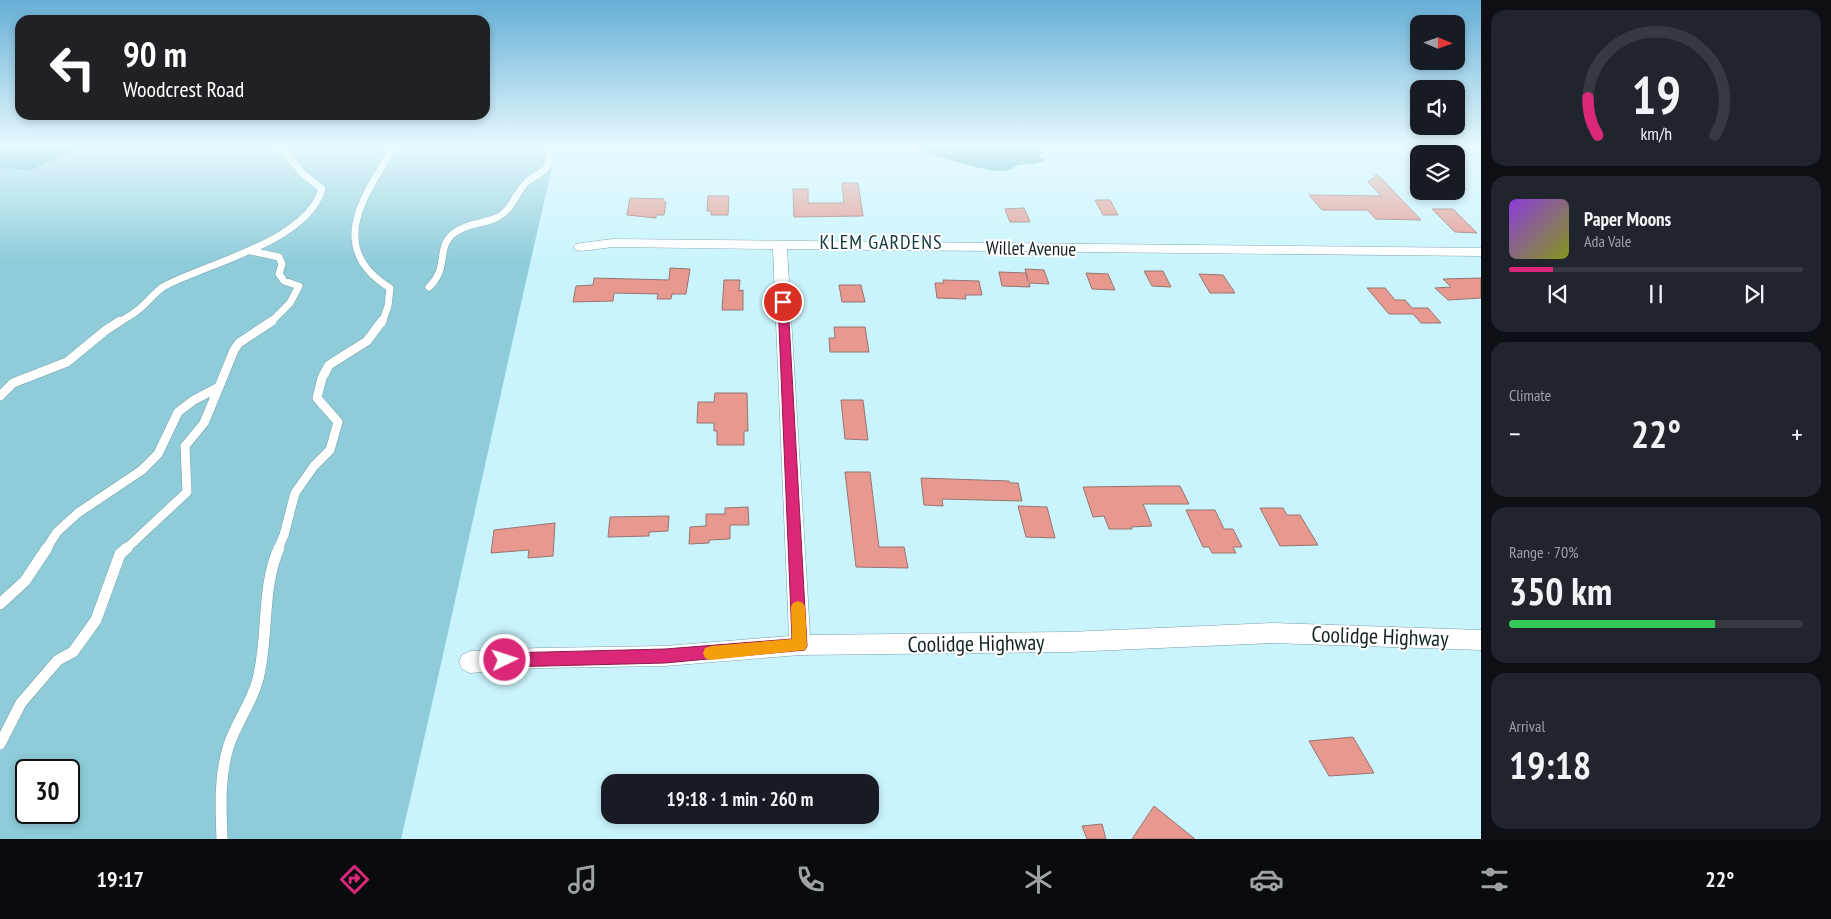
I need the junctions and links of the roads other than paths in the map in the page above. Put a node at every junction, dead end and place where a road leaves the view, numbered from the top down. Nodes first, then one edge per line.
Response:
1 (319, 185) edge
2 (370, 185) edge
3 (525, 185) edge
4 (780, 245) junction
5 (580, 247) dead end
6 (251, 252) junction
7 (1481, 252) edge
8 (428, 287) dead end
9 (219, 387) junction
10 (0, 396) edge
11 (0, 604) edge
12 (1481, 640) edge
13 (800, 646) junction
14 (470, 662) dead end
15 (0, 744) edge
16 (222, 839) edge

1 - 6 lane
2 - 16 lane
3 - 8 lane
4 - 5 street, Willet Avenue
4 - 7 street, Willet Avenue
4 - 13 street
6 - 9 lane
6 - 10 lane
9 - 11 lane
9 - 15 lane
12 - 13 street, Coolidge Highway
13 - 14 street, Coolidge Highway

